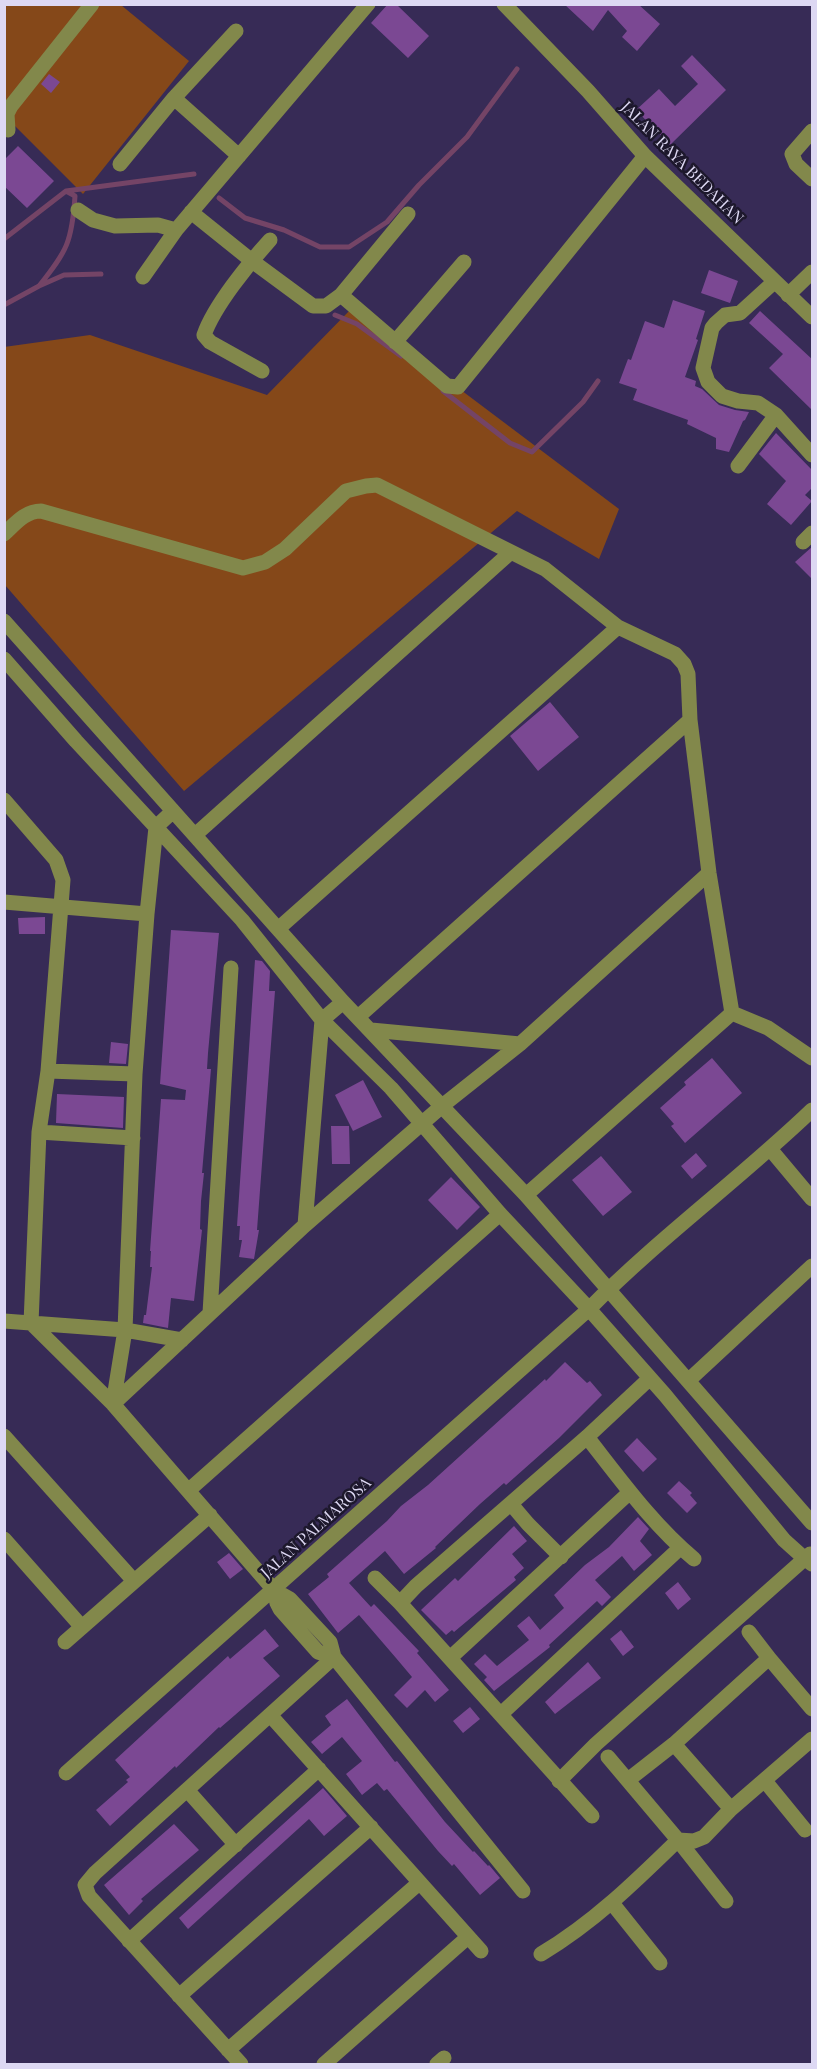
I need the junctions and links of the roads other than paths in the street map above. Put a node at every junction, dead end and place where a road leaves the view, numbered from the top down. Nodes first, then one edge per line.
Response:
1 (92, 4) edge
2 (368, 4) edge
3 (504, 4) edge
4 (236, 31) dead end
5 (174, 98) junction
6 (8, 130) dead end
7 (813, 132) edge
8 (239, 156) junction
9 (645, 156) junction
10 (120, 164) dead end
11 (813, 179) edge
12 (78, 210) dead end
13 (191, 212) junction
14 (408, 214) dead end
15 (176, 230) junction
16 (270, 240) dead end
17 (252, 261) junction
18 (464, 262) dead end
19 (813, 272) edge
20 (143, 277) dead end
21 (774, 282) junction
22 (788, 295) junction
23 (341, 296) junction
24 (813, 317) edge
25 (395, 342) junction
26 (262, 371) dead end
27 (776, 415) junction
28 (813, 455) edge
29 (738, 466) dead end
30 (4, 534) edge
31 (511, 552) junction
32 (4, 621) edge
33 (618, 627) junction
34 (4, 659) edge
35 (690, 720) junction
36 (4, 800) edge
37 (172, 812) junction
38 (156, 827) junction
39 (195, 835) junction
40 (710, 873) junction
41 (4, 902) edge
42 (62, 906) junction
43 (147, 914) junction
44 (279, 928) junction
45 (231, 968) dead end
46 (343, 1002) junction
47 (732, 1013) junction
48 (358, 1017) junction
49 (322, 1020) junction
50 (371, 1030) junction
51 (520, 1044) junction
52 (813, 1058) edge
53 (48, 1071) junction
54 (135, 1074) junction
55 (442, 1106) junction
56 (813, 1110) edge
57 (423, 1122) junction
58 (39, 1132) junction
59 (133, 1138) junction
60 (771, 1150) junction
61 (526, 1195) junction
62 (813, 1198) edge
63 (500, 1214) junction
64 (305, 1225) junction
65 (813, 1266) edge
66 (608, 1289) junction
67 (588, 1310) junction
68 (210, 1313) junction
69 (4, 1322) edge
70 (31, 1323) junction
71 (125, 1330) junction
72 (182, 1340) junction
73 (649, 1379) junction
74 (689, 1380) junction
75 (113, 1404) junction
76 (4, 1436) edge
77 (587, 1437) junction
78 (189, 1490) junction
79 (630, 1492) junction
80 (511, 1503) junction
81 (210, 1515) junction
82 (813, 1522) edge
83 (4, 1539) edge
84 (680, 1548) junction
85 (561, 1557) junction
86 (810, 1558) edge
87 (694, 1559) dead end
88 (375, 1578) dead end
89 (134, 1581) junction
90 (274, 1590) junction
91 (400, 1603) junction
92 (81, 1626) junction
93 (749, 1632) dead end
94 (65, 1642) dead end
95 (334, 1657) junction
96 (450, 1658) junction
97 (769, 1658) junction
98 (813, 1709) edge
99 (501, 1714) junction
100 (271, 1716) junction
101 (813, 1739) edge
102 (674, 1744) junction
103 (608, 1757) dead end
104 (319, 1769) junction
105 (66, 1773) dead end
106 (628, 1780) junction
107 (559, 1781) junction
108 (765, 1782) junction
109 (188, 1791) junction
110 (731, 1809) junction
111 (592, 1816) dead end
112 (371, 1827) junction
113 (805, 1830) dead end
114 (678, 1840) junction
115 (236, 1845) junction
116 (419, 1883) junction
117 (523, 1891) dead end
118 (726, 1901) dead end
119 (612, 1903) junction
120 (468, 1937) junction
121 (129, 1941) junction
122 (481, 1951) dead end
123 (541, 1954) dead end
124 (660, 1963) dead end
125 (179, 1996) junction
126 (228, 2050) junction
127 (241, 2064) edge
128 (324, 2064) edge

1 - 6 street
2 - 8 street
3 - 9 street, JALAN RAYA BEDAHAN
4 - 5 street
5 - 8 street
5 - 10 street
7 - 11 street
8 - 13 street
9 - 21 street, JALAN RAYA BEDAHAN
9 - 25 street
12 - 15 street
13 - 15 street
13 - 17 street
14 - 23 street
15 - 20 street
16 - 17 street
17 - 23 street
17 - 26 street
18 - 25 street
19 - 22 street
21 - 22 street, JALAN RAYA BEDAHAN
21 - 27 street
22 - 24 street, JALAN RAYA BEDAHAN
23 - 25 street
27 - 28 street
27 - 29 street
30 - 31 street
31 - 33 street
31 - 39 street
32 - 37 street
33 - 35 street
33 - 44 street
34 - 38 street
35 - 40 street
35 - 48 street
36 - 42 street
37 - 38 street
37 - 39 street
38 - 43 street
38 - 49 street
39 - 44 street
40 - 47 street
40 - 51 street
41 - 42 street
42 - 43 street
42 - 53 street
43 - 54 street
44 - 46 street
45 - 68 street
46 - 48 street
46 - 49 street
47 - 52 street
47 - 61 street
48 - 50 street
49 - 57 street
49 - 64 street
50 - 51 street
50 - 55 street
51 - 55 street
53 - 54 street
53 - 58 street
54 - 59 street
55 - 57 street
55 - 61 street
56 - 60 street, JALAN PALMAROSA
57 - 63 street
57 - 64 street
58 - 59 street
58 - 70 street
59 - 71 street
60 - 62 street
60 - 66 street, JALAN PALMAROSA
61 - 66 street
63 - 67 street
63 - 78 street
64 - 68 street
65 - 74 street
66 - 67 street, JALAN PALMAROSA
66 - 74 street
67 - 73 street
67 - 90 street, JALAN PALMAROSA
68 - 72 street
69 - 70 street
70 - 71 street
70 - 75 street
71 - 72 street
71 - 75 street
72 - 75 street
73 - 77 street
73 - 86 street
74 - 82 street
75 - 78 street
76 - 89 street
77 - 79 street
77 - 80 street
78 - 81 street
79 - 84 street
79 - 85 street
80 - 85 street
80 - 91 street
81 - 89 street
81 - 90 street
83 - 92 street
84 - 87 street
84 - 99 street
85 - 96 street
86 - 107 street
88 - 91 street
89 - 92 street
90 - 95 street
90 - 105 street, JALAN PALMAROSA
91 - 96 street
92 - 94 street
93 - 97 street
95 - 100 street
95 - 117 street
96 - 99 street
97 - 98 street
97 - 102 street
99 - 107 street
100 - 104 street
100 - 109 street
101 - 108 street
102 - 106 street
102 - 110 street
103 - 106 street
104 - 112 street
104 - 115 street
106 - 114 street
107 - 111 street
108 - 110 street
108 - 113 street
109 - 115 street
109 - 121 street
110 - 114 street
112 - 116 street
112 - 125 street
114 - 118 street
114 - 119 street
115 - 121 street
116 - 120 street
116 - 126 street
119 - 123 street
119 - 124 street
120 - 122 street
120 - 128 street
121 - 125 street
125 - 126 street
126 - 127 street

